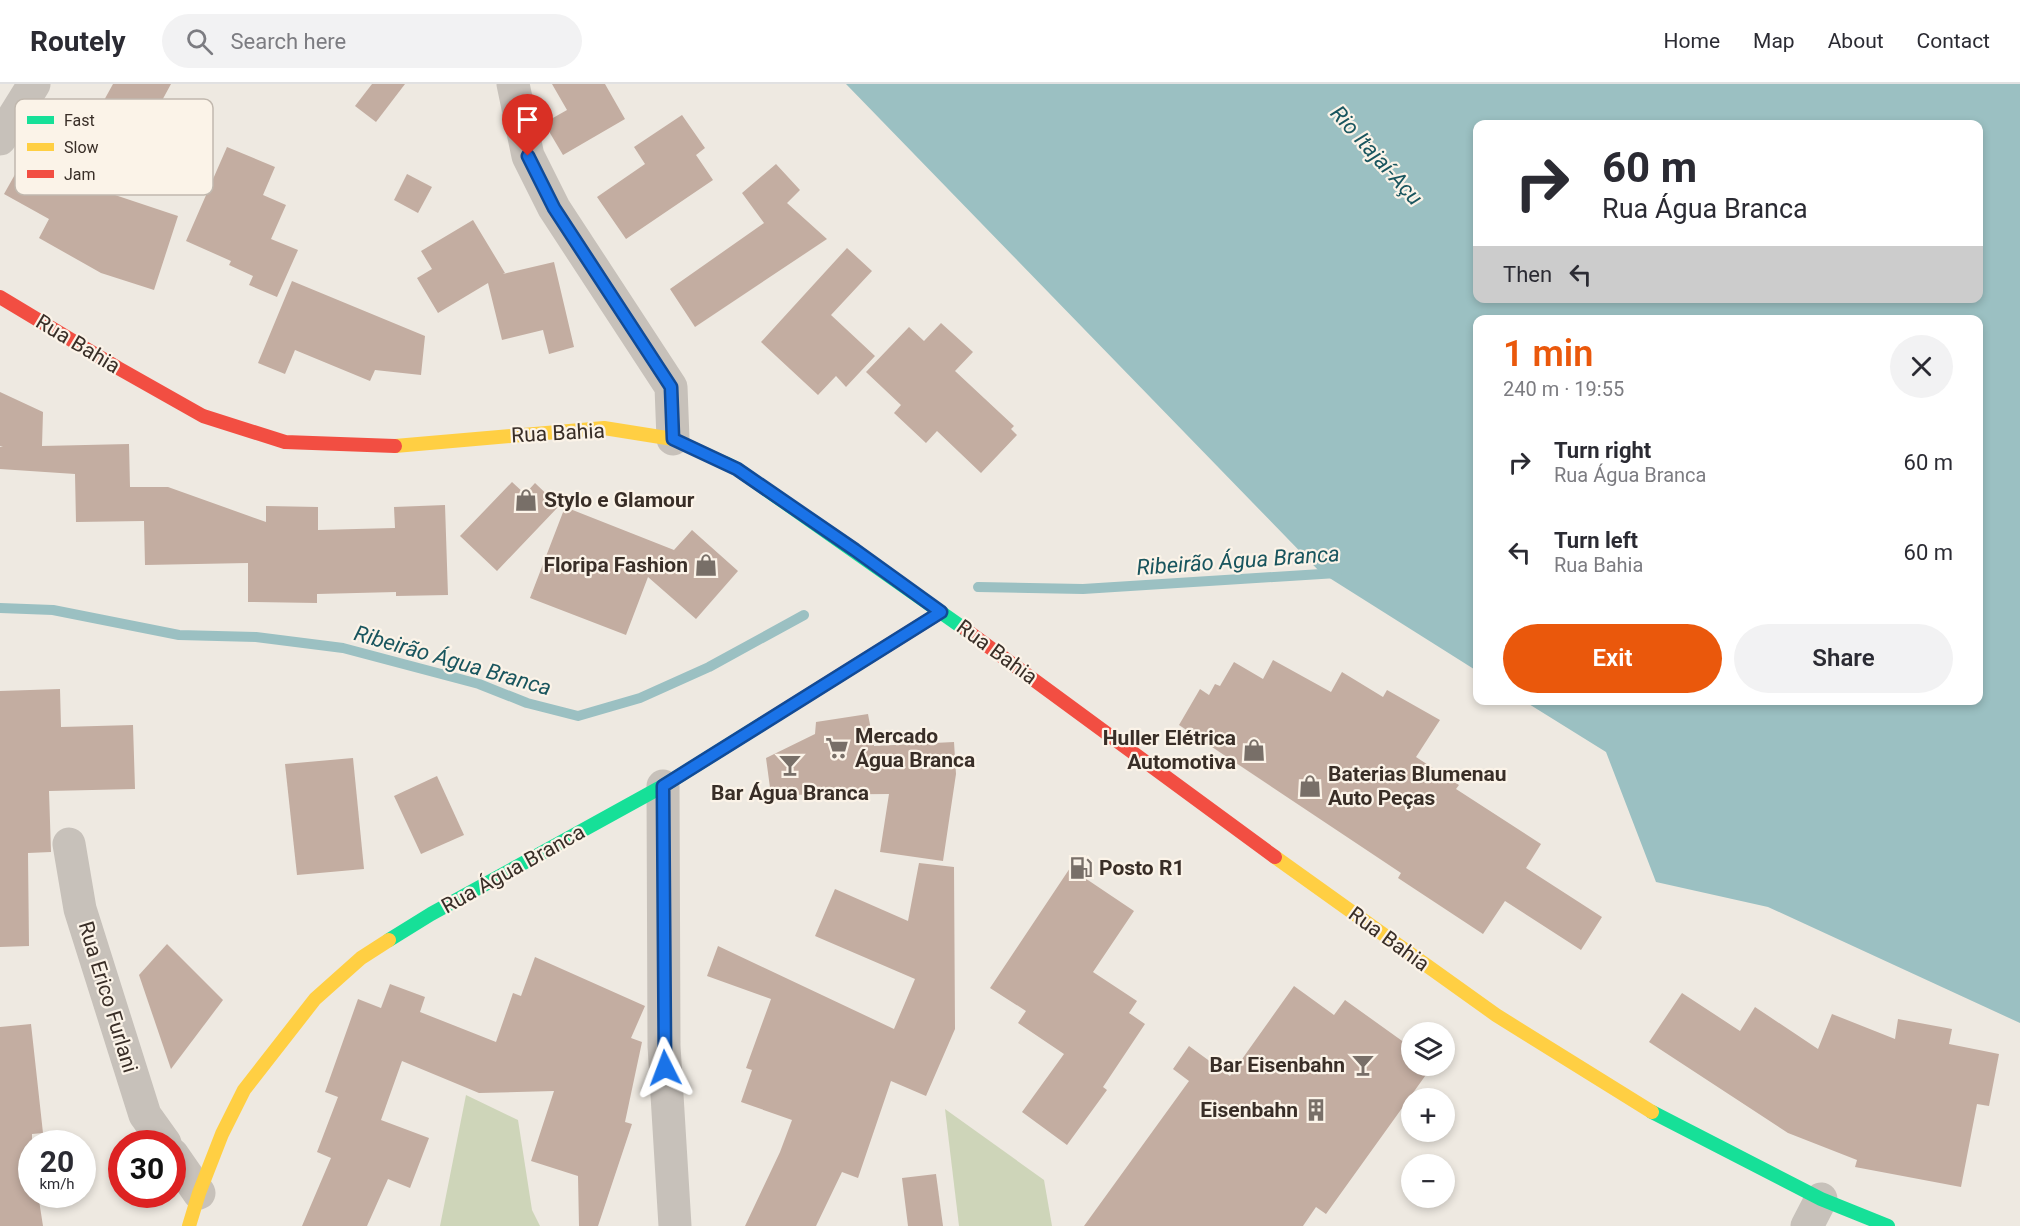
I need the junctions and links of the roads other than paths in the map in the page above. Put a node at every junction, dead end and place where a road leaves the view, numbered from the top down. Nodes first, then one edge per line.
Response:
1 (34, 84) edge
2 (513, 84) edge
3 (25, 99) edge
4 (15, 115) edge
5 (0, 139) edge
6 (0, 297) edge
7 (673, 439) junction
8 (941, 612) junction
9 (663, 786) junction
10 (69, 844) dead end
11 (156, 1130) edge
12 (186, 1174) edge
13 (199, 1193) junction
14 (1814, 1213) edge
15 (189, 1226) edge
16 (675, 1226) edge
17 (1888, 1226) edge

1 - 3 street
2 - 7 street
4 - 5 street
6 - 7 main road, Rua Bahia
7 - 8 main road, Rua Bahia
8 - 9 main road, Rua Água Branca
8 - 14 main road, Rua Bahia
9 - 13 main road, Rua Água Branca
9 - 16 street
10 - 11 street, Rua Erico Furlani
12 - 13 street
13 - 15 main road, Rua Água Branca
14 - 17 main road, Rua Bahia

